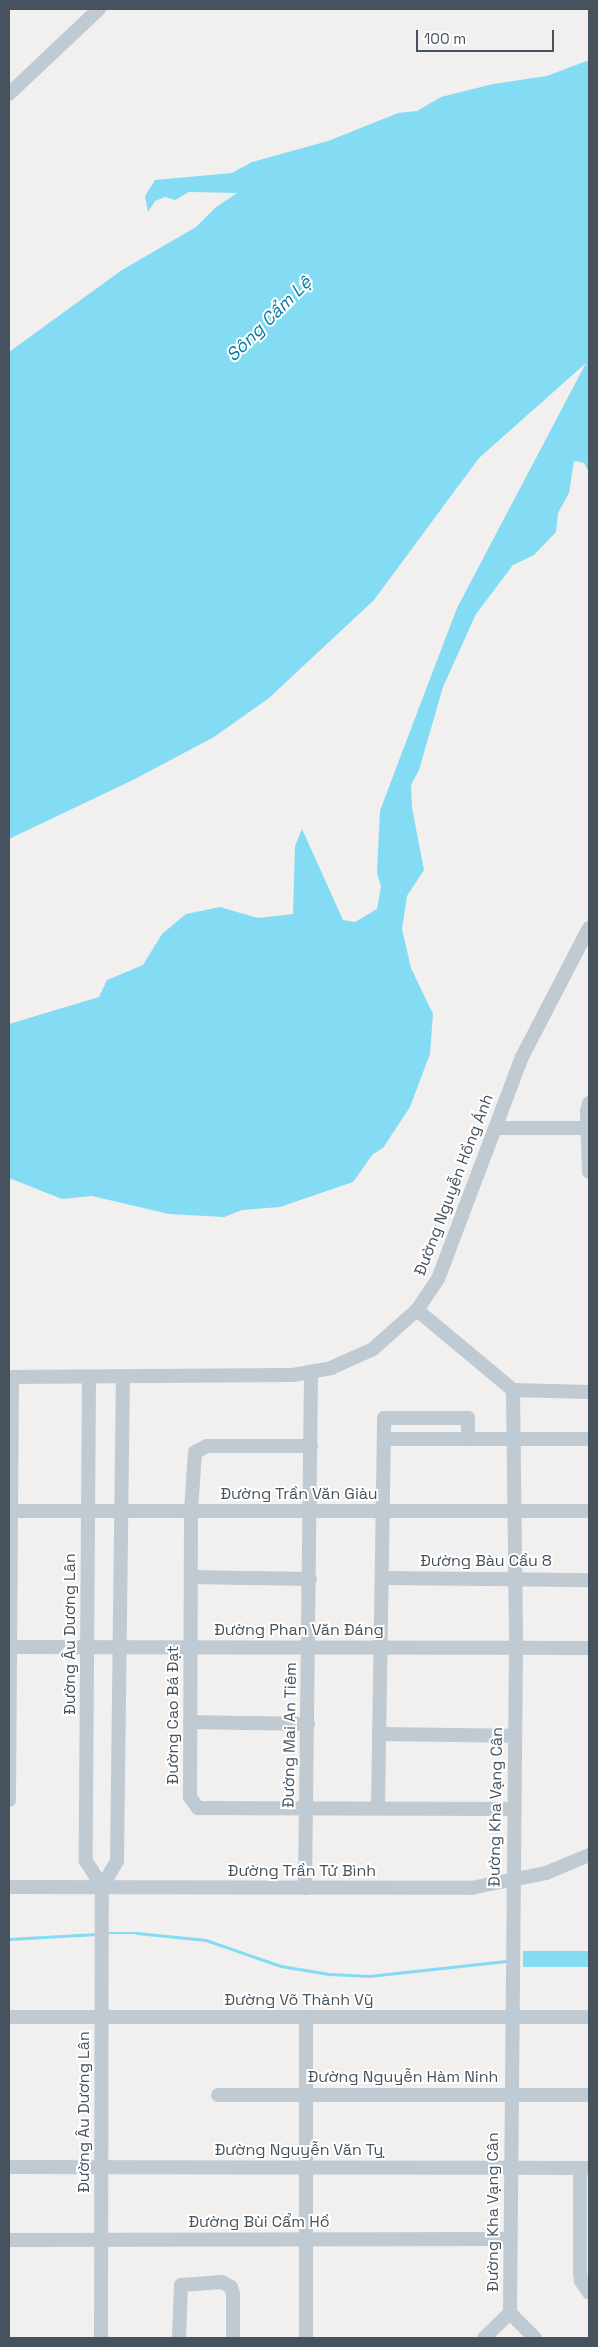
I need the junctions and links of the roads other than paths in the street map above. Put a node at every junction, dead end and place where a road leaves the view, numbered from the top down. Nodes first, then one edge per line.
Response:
1 (99, 9) edge
2 (9, 94) edge
3 (589, 928) edge
4 (589, 1103) edge
5 (496, 1128) junction
6 (588, 1128) edge
7 (589, 1172) edge
8 (417, 1310) junction
9 (311, 1373) junction
10 (10, 1377) edge
11 (89, 1378) junction
12 (123, 1378) junction
13 (513, 1390) junction
14 (589, 1392) edge
15 (384, 1439) junction
16 (468, 1439) junction
17 (514, 1439) junction
18 (589, 1439) edge
19 (10, 1445) edge
20 (311, 1446) junction
21 (11, 1511) edge
22 (88, 1511) junction
23 (122, 1511) junction
24 (191, 1511) junction
25 (311, 1511) junction
26 (383, 1511) junction
27 (515, 1511) junction
28 (589, 1511) edge
29 (191, 1576) junction
30 (11, 1578) edge
31 (382, 1578) junction
32 (310, 1579) junction
33 (516, 1579) junction
34 (589, 1580) edge
35 (10, 1647) edge
36 (87, 1648) junction
37 (120, 1648) junction
38 (190, 1648) junction
39 (309, 1648) junction
40 (382, 1648) junction
41 (516, 1648) junction
42 (589, 1648) edge
43 (10, 1722) edge
44 (190, 1722) junction
45 (308, 1724) junction
46 (379, 1734) junction
47 (515, 1736) junction
48 (9, 1800) edge
49 (307, 1807) junction
50 (378, 1808) junction
51 (514, 1809) junction
52 (589, 1855) edge
53 (512, 1881) junction
54 (9, 1887) edge
55 (102, 1887) junction
56 (306, 1888) junction
57 (589, 2016) edge
58 (9, 2017) edge
59 (102, 2017) junction
60 (306, 2017) junction
61 (511, 2017) junction
62 (218, 2095) dead end
63 (306, 2095) junction
64 (510, 2095) junction
65 (589, 2095) edge
66 (9, 2167) edge
67 (306, 2167) junction
68 (510, 2167) junction
69 (101, 2168) junction
70 (584, 2168) edge
71 (585, 2227) edge
72 (101, 2239) junction
73 (306, 2239) junction
74 (510, 2239) junction
75 (9, 2240) edge
76 (589, 2293) edge
77 (510, 2313) junction
78 (101, 2338) edge
79 (179, 2338) edge
80 (233, 2338) edge
81 (306, 2338) edge
82 (484, 2338) edge
83 (535, 2338) edge

1 - 2 street
3 - 5 street, Đường Nguyễn Hồng Ánh
4 - 6 street
5 - 6 street
5 - 8 street, Đường Nguyễn Hồng Ánh
6 - 7 street
8 - 9 street, Đường Nguyễn Hồng Ánh
8 - 13 street
9 - 12 street, Đường Nguyễn Hồng Ánh
9 - 20 street, Đường Mai An Tiêm
10 - 11 street, Đường Nguyễn Hồng Ánh
10 - 19 street
11 - 12 street, Đường Nguyễn Hồng Ánh
11 - 22 street, Đường Âu Dương Lân
12 - 23 street, Đường Âu Dương Lân
13 - 14 street
13 - 17 street, Đường Kha Vạng Cân
15 - 16 street
15 - 16 street
15 - 26 street
16 - 17 street
17 - 18 street
17 - 27 street, Đường Kha Vạng Cân
19 - 21 street
20 - 24 street, Đường Cao Bá Đạt
20 - 25 street, Đường Mai An Tiêm
21 - 22 street, Đường Trần Văn Giàu
21 - 30 street
22 - 23 street, Đường Trần Văn Giàu
22 - 36 street, Đường Âu Dương Lân
23 - 24 street, Đường Trần Văn Giàu
23 - 37 street, Đường Âu Dương Lân
24 - 25 street, Đường Trần Văn Giàu
24 - 29 street, Đường Cao Bá Đạt
25 - 26 street, Đường Trần Văn Giàu
25 - 32 street, Đường Mai An Tiêm
26 - 27 street, Đường Trần Văn Giàu
26 - 31 street
27 - 28 street, Đường Trần Văn Giàu
27 - 33 street, Đường Kha Vạng Cân
29 - 32 street
29 - 38 street, Đường Cao Bá Đạt
30 - 35 street
31 - 33 street, Đường Bàu Cầu 8
31 - 40 street
32 - 39 street, Đường Mai An Tiêm
33 - 34 street, Đường Bàu Cầu 8
33 - 41 street, Đường Kha Vạng Cân
35 - 36 street, Đường Phan Văn Đáng
35 - 43 street
36 - 37 street, Đường Phan Văn Đáng
36 - 55 street, Đường Âu Dương Lân
37 - 38 street, Đường Phan Văn Đáng
37 - 55 street, Đường Âu Dương Lân
38 - 39 street, Đường Phan Văn Đáng
38 - 44 street, Đường Cao Bá Đạt
39 - 40 street, Đường Phan Văn Đáng
39 - 45 street, Đường Mai An Tiêm
40 - 41 street, Đường Phan Văn Đáng
40 - 46 street
41 - 42 street, Đường Phan Văn Đáng
41 - 47 street, Đường Kha Vạng Cân
43 - 48 street
44 - 45 street
44 - 49 street, Đường Cao Bá Đạt
45 - 49 street, Đường Mai An Tiêm
46 - 47 street
46 - 50 street
47 - 51 street, Đường Kha Vạng Cân
49 - 50 street, Đường Cao Bá Đạt
49 - 56 street, Đường Mai An Tiêm
50 - 51 street, Đường Cao Bá Đạt
51 - 53 street, Đường Kha Vạng Cân
52 - 53 street, Đường Trần Tử Bình
53 - 56 street, Đường Trần Tử Bình
53 - 61 street, Đường Kha Vạng Cân
54 - 55 street, Đường Trần Tử Bình
55 - 56 street, Đường Trần Tử Bình
55 - 59 street, Đường Âu Dương Lân
57 - 61 street, Đường Võ Thành Vỹ
58 - 59 street, Đường Võ Thành Vỹ
59 - 60 street, Đường Võ Thành Vỹ
59 - 69 street, Đường Âu Dương Lân
60 - 61 street, Đường Võ Thành Vỹ
60 - 63 street
61 - 64 street, Đường Kha Vạng Cân
62 - 63 street, Đường Nguyễn Hàm Ninh
63 - 64 street, Đường Nguyễn Hàm Ninh
63 - 67 street
64 - 65 street, Đường Nguyễn Hàm Ninh
64 - 68 street, Đường Kha Vạng Cân
66 - 69 street, Đường Nguyễn Văn Tỵ
67 - 68 street, Đường Nguyễn Văn Tỵ
67 - 69 street, Đường Nguyễn Văn Tỵ
67 - 73 street
68 - 70 street, Đường Nguyễn Văn Tỵ
68 - 74 street, Đường Kha Vạng Cân
69 - 72 street, Đường Âu Dương Lân
70 - 71 street
71 - 76 street
72 - 73 street, Đường Bùi Cẩm Hồ
72 - 75 street, Đường Bùi Cẩm Hồ
72 - 78 street, Đường Âu Dương Lân
73 - 74 street, Đường Bùi Cẩm Hồ
73 - 81 street
74 - 77 street, Đường Kha Vạng Cân
77 - 82 street
77 - 83 street, Đường Kha Vạng Cân
79 - 80 street

